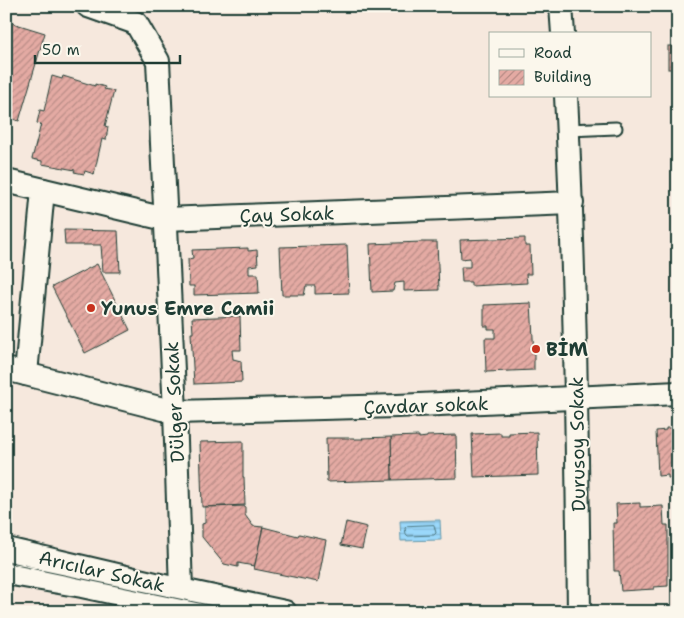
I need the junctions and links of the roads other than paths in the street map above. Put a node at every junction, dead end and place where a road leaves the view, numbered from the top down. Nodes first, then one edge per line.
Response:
1 (88, 6) edge
2 (561, 6) edge
3 (562, 32) edge
4 (566, 98) edge
5 (616, 128) dead end
6 (568, 130) junction
7 (6, 181) edge
8 (43, 190) junction
9 (572, 203) junction
10 (165, 219) junction
11 (16, 372) edge
12 (678, 393) edge
13 (577, 398) junction
14 (175, 412) junction
15 (6, 549) edge
16 (6, 574) edge
17 (186, 605) edge
18 (285, 612) edge
19 (578, 612) edge

1 - 10 street, Dülger Sokak
2 - 3 street
4 - 6 street, Durusoy Sokak
5 - 6 lane
6 - 9 street, Durusoy Sokak
7 - 8 street, Çay Sokak
8 - 10 street, Çay Sokak
8 - 11 street
9 - 10 street, Çay Sokak
9 - 13 street, Durusoy Sokak
10 - 14 street, Dülger Sokak
11 - 14 street
12 - 13 street, Çavdar sokak
13 - 14 street, Çavdar sokak
13 - 19 street, Durusoy Sokak
14 - 17 street, Dülger Sokak
15 - 17 street, Arıcılar Sokak
16 - 17 street
17 - 18 street, Arıcılar Sokak

